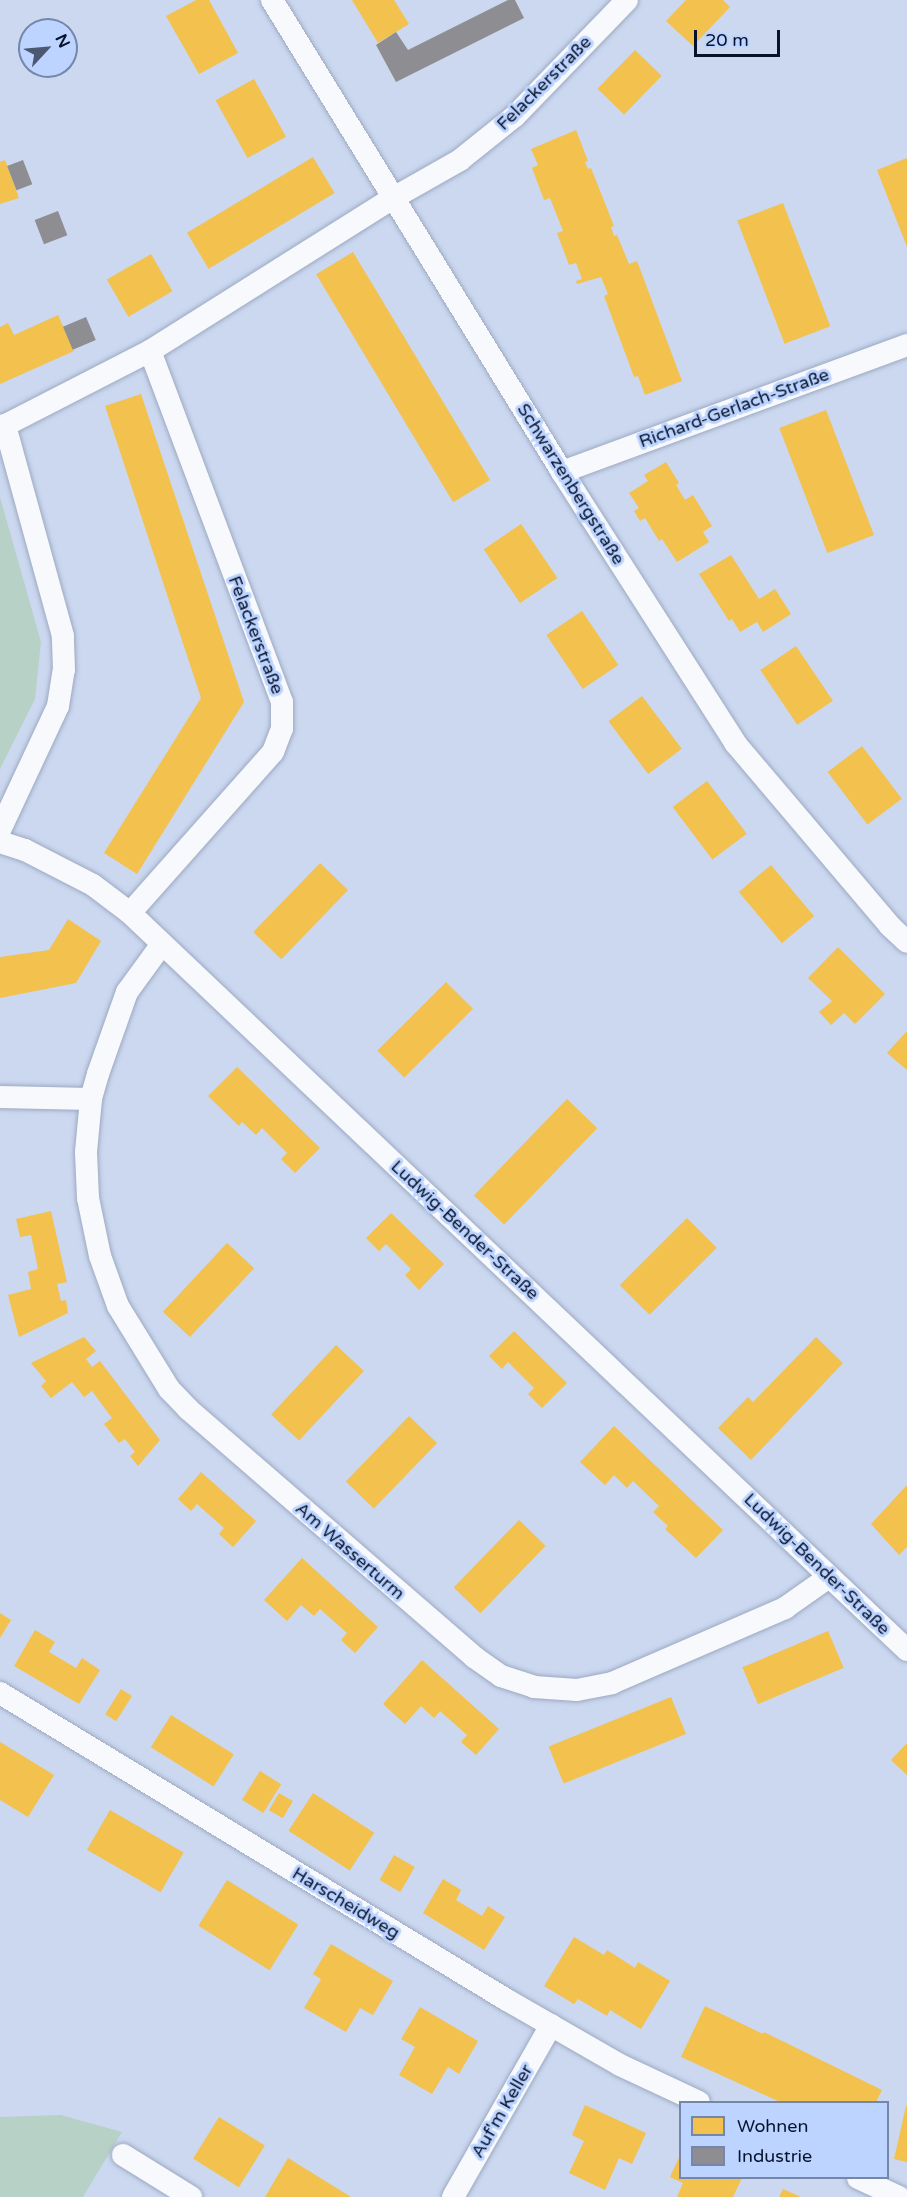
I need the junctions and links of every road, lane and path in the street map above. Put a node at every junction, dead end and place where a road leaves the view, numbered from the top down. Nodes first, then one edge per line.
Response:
1 (272, 0) edge
2 (627, 0) edge
3 (395, 197) junction
4 (907, 345) edge
5 (150, 351) junction
6 (3, 427) edge
7 (562, 472) junction
8 (0, 830) edge
9 (0, 842) edge
10 (129, 913) junction
11 (907, 942) edge
12 (162, 944) junction
13 (0, 1097) edge
14 (91, 1099) junction
15 (829, 1577) junction
16 (907, 1650) edge
17 (0, 1693) edge
18 (551, 2025) junction
19 (695, 2101) edge
20 (123, 2156) dead end
21 (860, 2179) edge
22 (191, 2197) edge
23 (453, 2197) edge
24 (899, 2197) edge

1 - 3 street, Schwarzenbergstraße
2 - 3 street, Felackerstraße
3 - 5 street, Felackerstraße
3 - 7 street, Schwarzenbergstraße
4 - 7 street, Richard-Gerlach-Straße
5 - 6 street, Felackerstraße
5 - 10 street, Felackerstraße
6 - 8 street
7 - 11 street, Schwarzenbergstraße
9 - 10 street, Ludwig-Bender-Straße
10 - 12 street, Ludwig-Bender-Straße
12 - 14 street, Am Wasserturm
12 - 15 street, Ludwig-Bender-Straße
13 - 14 street
14 - 15 street, Am Wasserturm
15 - 16 street, Ludwig-Bender-Straße
17 - 18 street, Harscheidweg
18 - 19 street, Harscheidweg
18 - 23 street, Auf'm Keller
20 - 22 street
21 - 24 street

